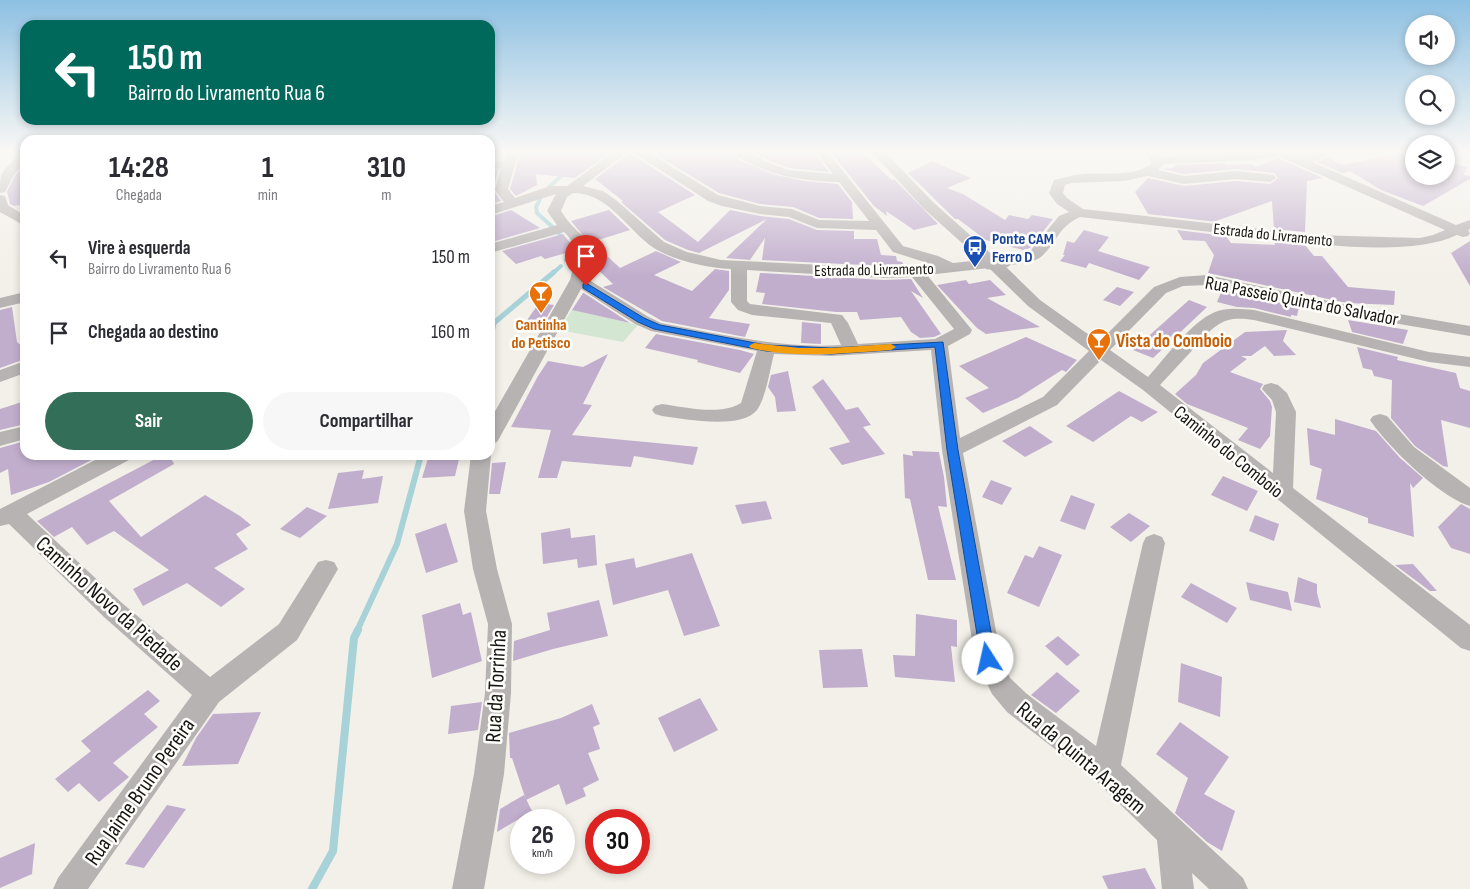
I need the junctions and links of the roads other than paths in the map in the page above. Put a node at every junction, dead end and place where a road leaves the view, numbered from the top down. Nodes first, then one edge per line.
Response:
1 (503, 192) edge
2 (542, 192) edge
3 (565, 192) edge
4 (591, 192) edge
5 (704, 192) edge
6 (854, 192) edge
7 (916, 192) edge
8 (1056, 192) edge
9 (1375, 192) edge
10 (0, 199) edge
11 (512, 202) junction
12 (495, 209) edge
13 (1079, 213) junction
14 (20, 219) edge
15 (1470, 224) edge
16 (881, 226) junction
17 (559, 228) junction
18 (1463, 233) edge
19 (495, 247) edge
20 (995, 261) junction
21 (740, 266) junction
22 (949, 268) junction
23 (916, 272) junction
24 (578, 280) junction
25 (20, 298) edge
26 (0, 303) edge
27 (1470, 331) edge
28 (939, 344) junction
29 (766, 348) junction
30 (852, 350) junction
31 (1101, 351) junction
32 (1470, 362) edge
33 (20, 368) edge
34 (0, 377) edge
35 (1149, 386) junction
36 (1271, 389) dead end
37 (662, 410) dead end
38 (1380, 420) dead end
39 (495, 428) edge
40 (20, 433) edge
41 (0, 439) edge
42 (952, 450) junction
43 (112, 460) edge
44 (480, 460) edge
45 (1282, 493) junction
46 (1470, 498) edge
47 (6, 516) edge
48 (1154, 543) dead end
49 (326, 569) dead end
50 (1470, 640) edge
51 (209, 693) junction
52 (1105, 770) junction
53 (1172, 833) junction
54 (69, 889) edge
55 (468, 889) edge
56 (1178, 889) edge
57 (1232, 889) edge

1 - 11 street
2 - 11 street, Estrada do Livramento
3 - 17 street
4 - 21 street, Estrada do Livramento
5 - 16 street
6 - 16 street
7 - 20 street, Caminho do Comboio
8 - 13 street
9 - 18 street
10 - 14 street
11 - 12 street, Estrada do Livramento
13 - 18 street, Estrada do Livramento
13 - 20 street, Estrada do Livramento
15 - 18 street, Estrada do Livramento
16 - 22 street
17 - 19 street
17 - 24 street
20 - 22 street, Estrada do Livramento
20 - 31 street, Caminho do Comboio
21 - 23 street, Estrada do Livramento
21 - 30 street
22 - 23 street, Estrada do Livramento
23 - 28 street
24 - 29 street
24 - 39 street
25 - 26 street
27 - 31 street, Rua Passeio Quinta do Salvador
28 - 30 street
28 - 42 street, Rua da Quinta Aragem
29 - 30 street
29 - 37 street
31 - 35 street, Caminho do Comboio
31 - 42 street, Rua Passeio Quinta do Salvador
32 - 35 street
33 - 34 street
35 - 45 street, Caminho do Comboio
36 - 45 street
38 - 46 street
40 - 41 street
42 - 52 street, Rua da Quinta Aragem
43 - 47 street
44 - 55 street, Rua da Torrinha
45 - 50 street, Caminho do Comboio
47 - 51 street, Caminho Novo da Piedade
48 - 52 street
49 - 51 street, Rua Jaime Bruno Pereira
51 - 54 street, Rua Jaime Bruno Pereira
52 - 53 street, Rua da Quinta Aragem
53 - 56 street
53 - 57 street, Rua da Quinta Aragem

